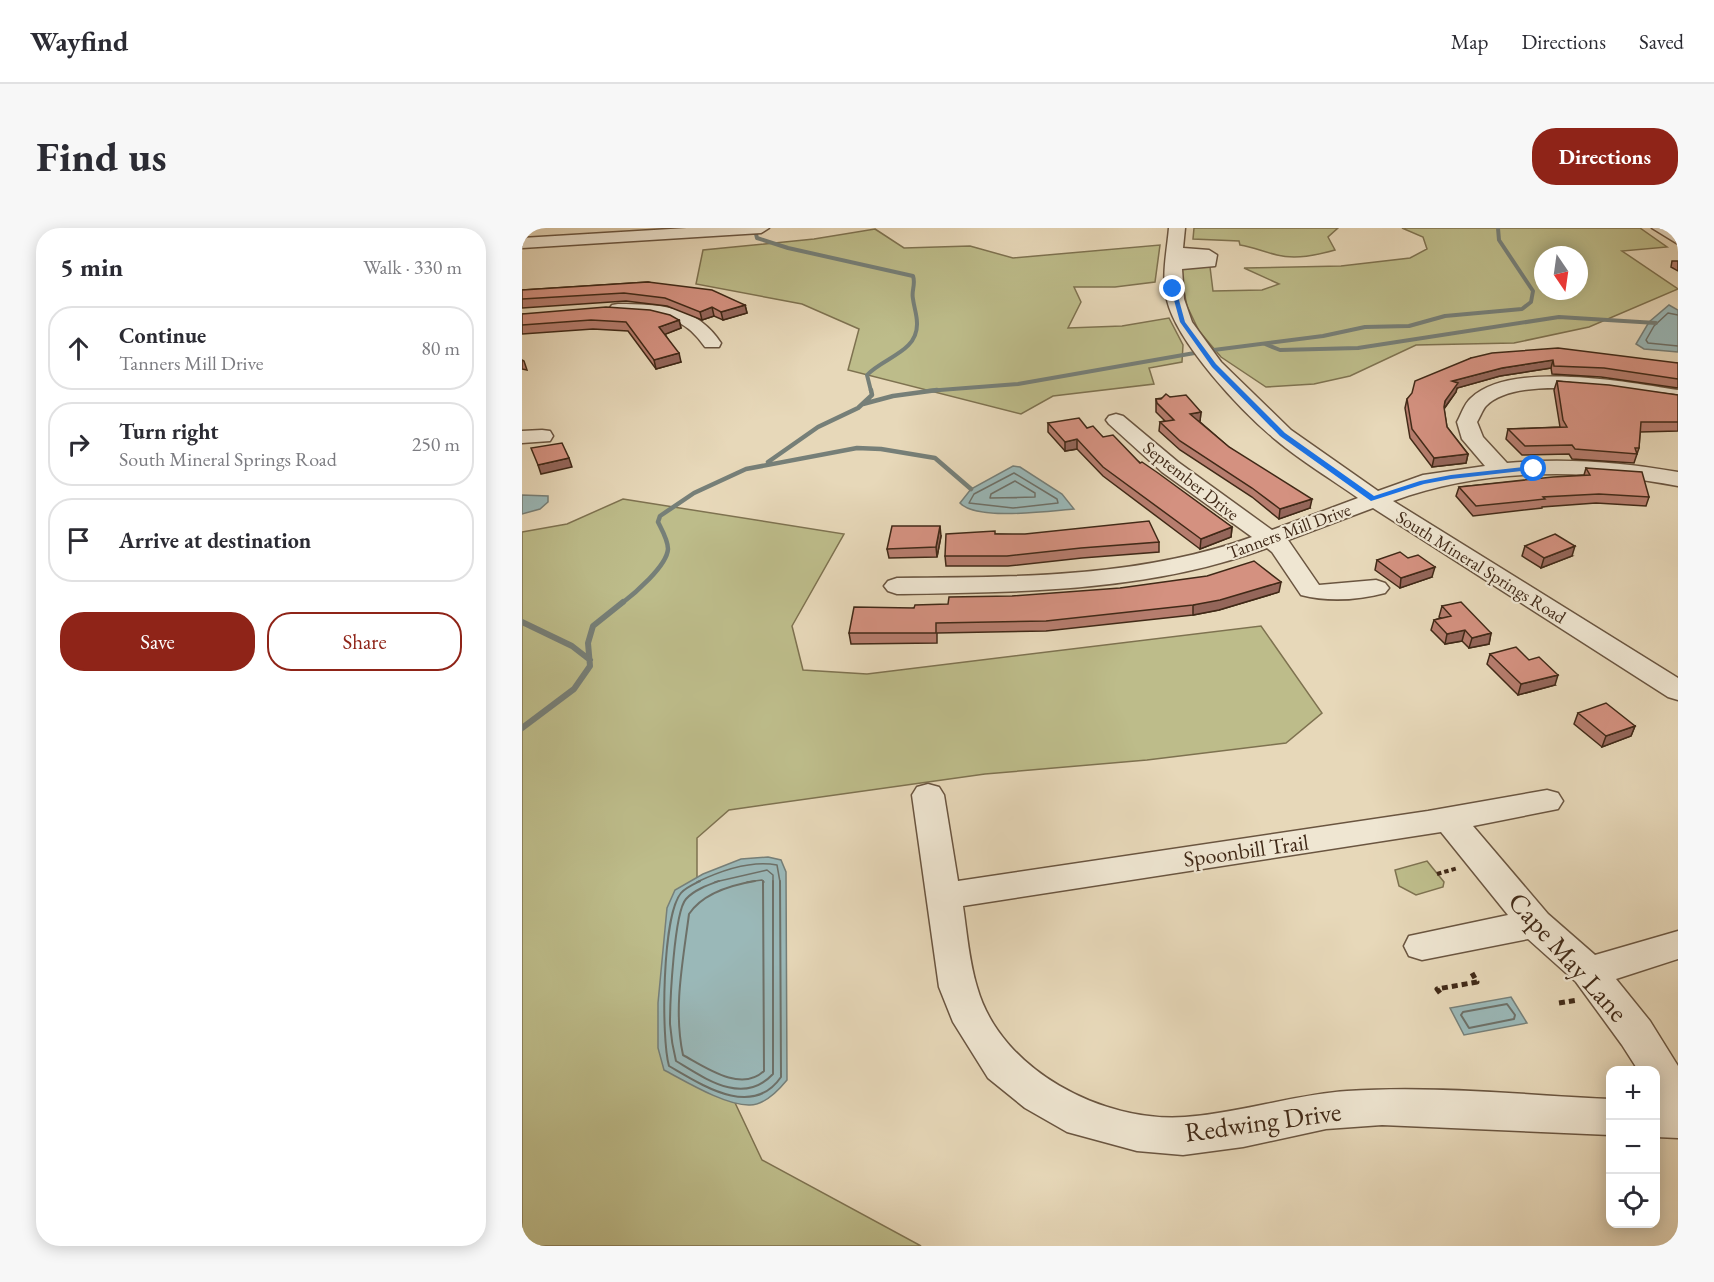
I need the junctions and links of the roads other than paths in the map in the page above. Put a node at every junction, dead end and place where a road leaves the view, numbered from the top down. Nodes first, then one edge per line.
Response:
1 (761, 228) edge
2 (1177, 228) edge
3 (1660, 228) edge
4 (651, 232) edge
5 (1678, 239) edge
6 (522, 243) edge
7 (604, 310) edge
8 (712, 343) dead end
9 (1678, 396) edge
10 (1116, 420) dead end
11 (1502, 472) junction
12 (1678, 479) edge
13 (1374, 499) junction
14 (1268, 539) junction
15 (897, 586) dead end
16 (1376, 588) dead end
17 (1678, 691) edge
18 (928, 795) dead end
19 (1547, 801) dead end
20 (1449, 820) junction
21 (944, 896) junction
22 (1535, 924) junction
23 (1678, 945) edge
24 (1422, 946) dead end
25 (1585, 986) junction
26 (1678, 1101) edge
27 (1606, 1117) edge
28 (1660, 1119) edge
29 (1678, 1120) edge

1 - 4 street
2 - 13 street, South Mineral Springs Road
3 - 5 street
4 - 6 street
7 - 8 street
9 - 11 street
10 - 14 street, September Drive
11 - 12 street, Tanners Mill Drive
11 - 13 street, Tanners Mill Drive
13 - 14 street, Tanners Mill Drive
13 - 17 street, South Mineral Springs Road
14 - 15 street, Tanners Mill Drive
14 - 16 street, September Drive
18 - 21 street, Redwing Drive
19 - 20 street, Spoonbill Trail
20 - 21 street, Spoonbill Trail
20 - 22 street, Cape May Lane
21 - 27 street, Redwing Drive
22 - 24 street
22 - 25 street, Cape May Lane
23 - 25 street
25 - 26 street, Cape May Lane
28 - 29 street

